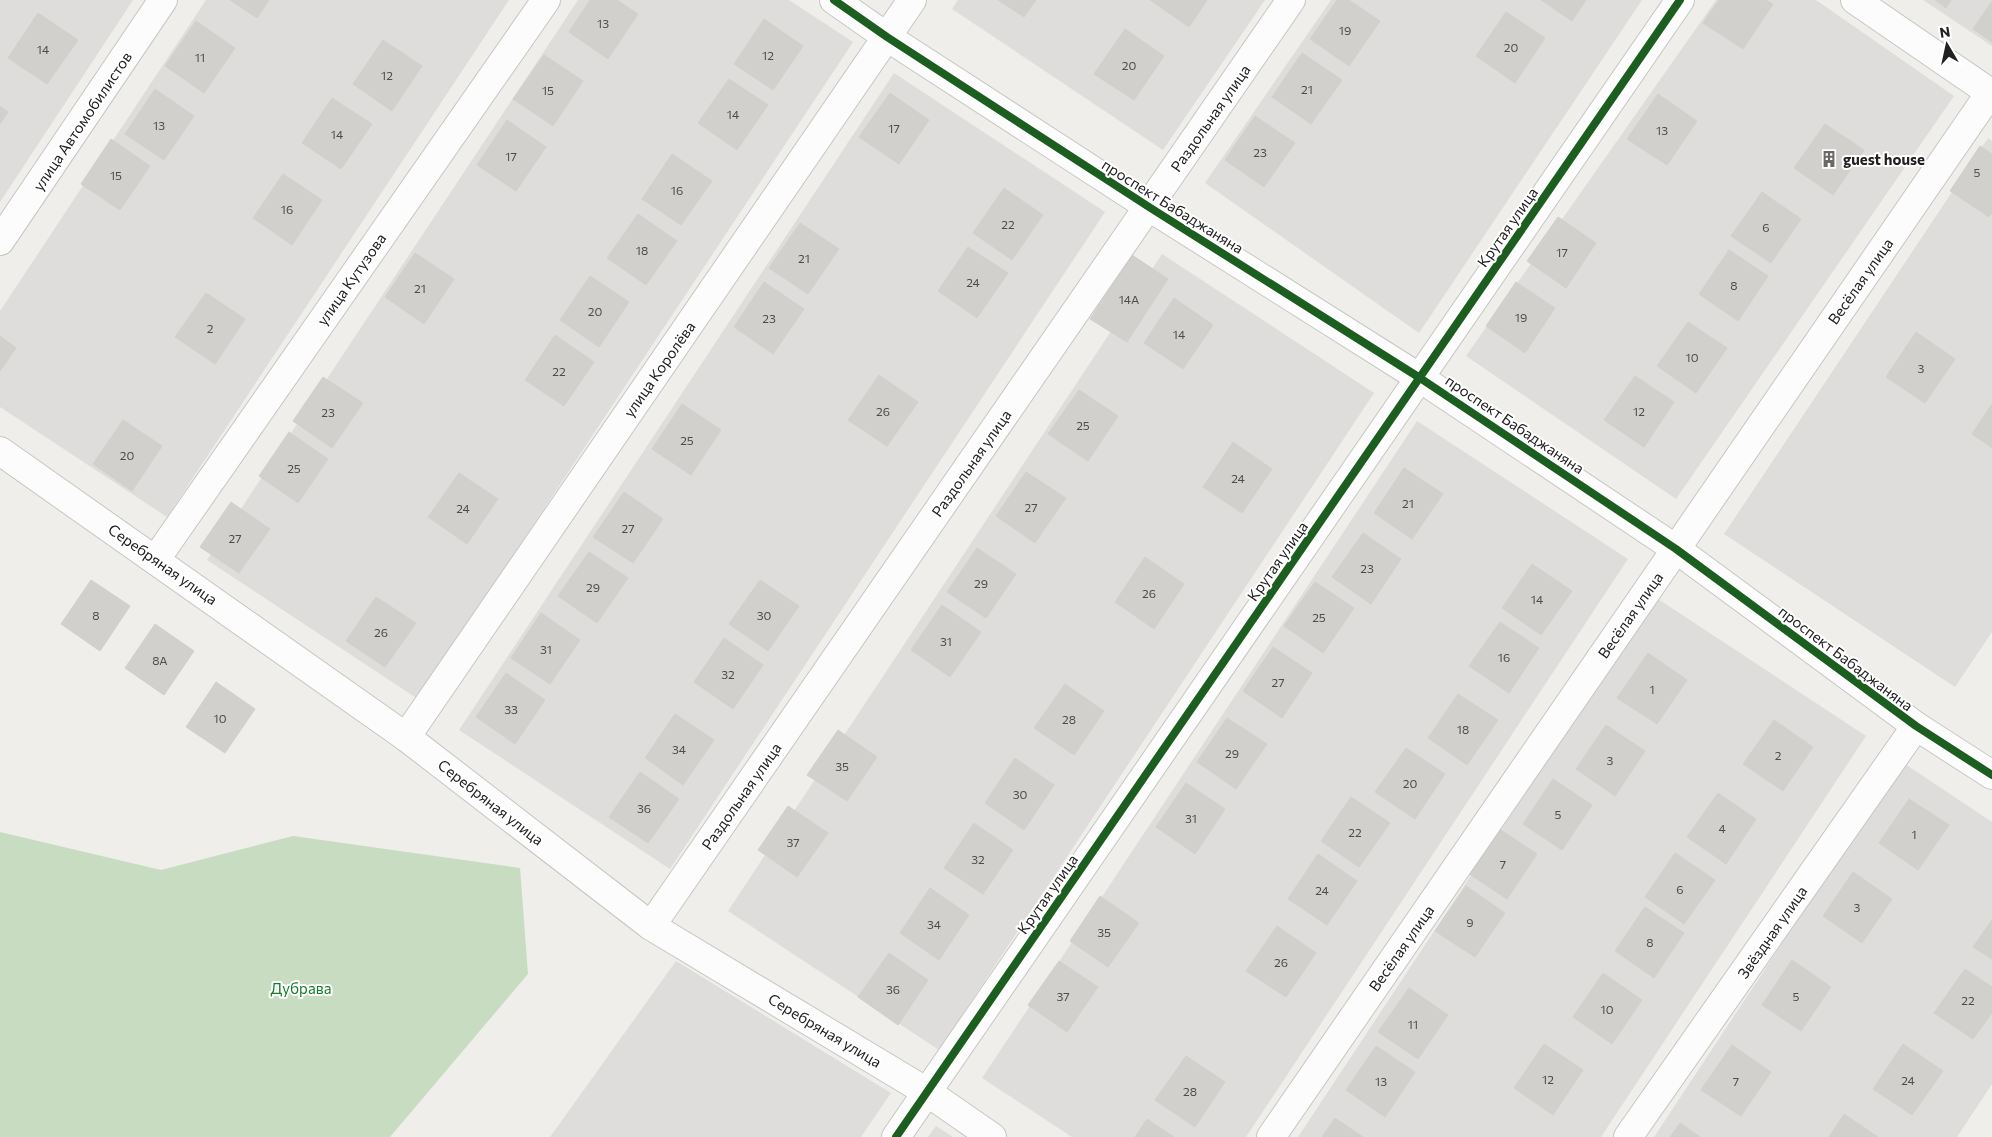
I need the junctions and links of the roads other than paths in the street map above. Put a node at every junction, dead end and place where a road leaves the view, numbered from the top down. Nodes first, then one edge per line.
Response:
1 (163, 0) edge
2 (546, 0) edge
3 (834, 0) edge
4 (912, 0) edge
5 (1291, 0) edge
6 (1680, 0) edge
7 (1855, 0) edge
8 (887, 37) junction
9 (1991, 93) edge
10 (1148, 207) junction
11 (0, 242) edge
12 (1420, 378) junction
13 (0, 451) edge
14 (1676, 549) junction
15 (156, 559) junction
16 (1916, 726) junction
17 (406, 737) junction
18 (1992, 775) edge
19 (651, 926) junction
20 (927, 1092) junction
21 (896, 1137) edge
22 (992, 1137) edge
23 (1271, 1137) edge
24 (1628, 1137) edge

1 - 11 street, улица Автомобилистов
2 - 15 street, улица Кутузова
3 - 8 street, проспект Бабаджаняна
4 - 8 street, улица Королёва
5 - 10 street, Раздольная улица
6 - 12 street, Крутая улица
7 - 9 street
8 - 10 street, проспект Бабаджаняна
8 - 17 street, улица Королёва
9 - 14 street, Весёлая улица
10 - 12 street, проспект Бабаджаняна
10 - 19 street, Раздольная улица
12 - 14 street, проспект Бабаджаняна
12 - 20 street, Крутая улица
13 - 15 street, Серебряная улица
14 - 16 street, проспект Бабаджаняна
14 - 23 street, Весёлая улица
15 - 17 street, Серебряная улица
16 - 18 street, проспект Бабаджаняна
16 - 24 street, Звёздная улица
17 - 19 street, Серебряная улица
19 - 20 street, Серебряная улица
20 - 21 street, Крутая улица
20 - 22 street, Серебряная улица

